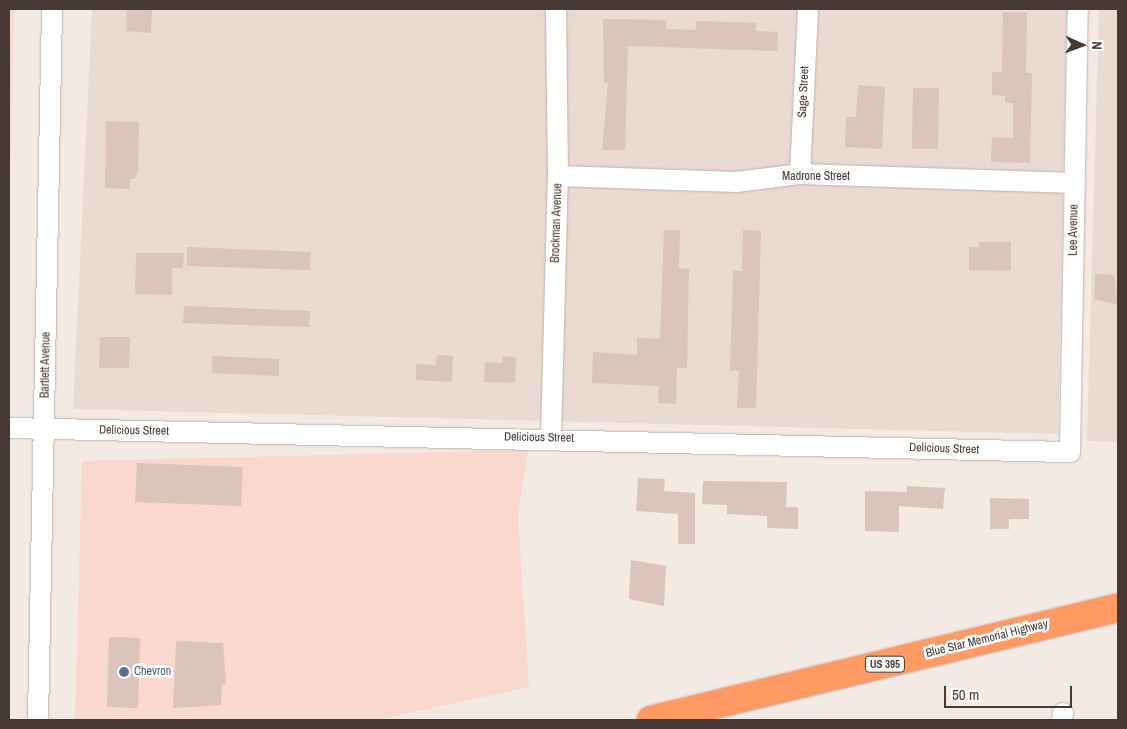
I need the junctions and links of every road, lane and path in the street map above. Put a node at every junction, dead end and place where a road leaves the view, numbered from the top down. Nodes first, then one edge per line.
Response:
1 (52, 9) edge
2 (556, 9) edge
3 (808, 9) edge
4 (1078, 9) edge
5 (800, 174) junction
6 (558, 176) junction
7 (1075, 183) junction
8 (9, 428) edge
9 (44, 430) junction
10 (551, 438) junction
11 (1070, 452) joint
12 (1118, 608) edge
13 (38, 720) edge
14 (651, 720) edge

1 - 9 street, Bartlett Avenue
2 - 6 street, Brockman Avenue
3 - 5 street, Sage Street
4 - 7 street, Lee Avenue
5 - 6 street, Madrone Street
5 - 7 street, Madrone Street
6 - 10 street, Brockman Avenue
7 - 11 street, Lee Avenue
8 - 9 street, Delicious Street
9 - 10 street, Delicious Street
9 - 13 street, Bartlett Avenue
10 - 11 street, Delicious Street
12 - 14 highway, Blue Star Memorial Highway / US 395

